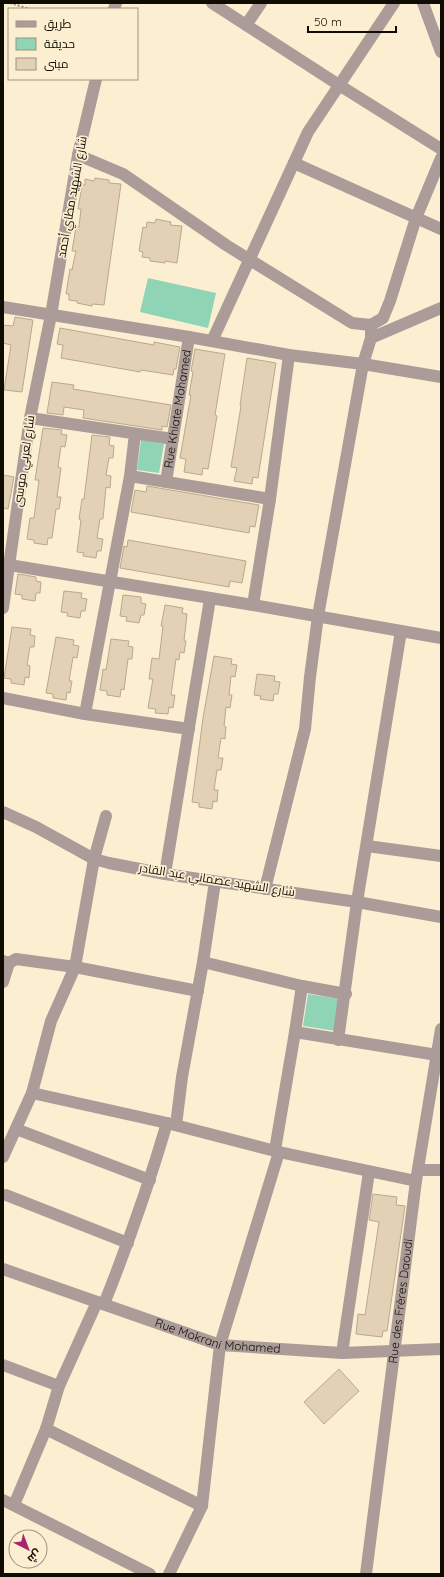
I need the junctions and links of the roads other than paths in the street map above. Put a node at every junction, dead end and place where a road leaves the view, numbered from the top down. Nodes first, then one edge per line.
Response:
1 (212, 3) edge
2 (261, 3) edge
3 (394, 3) edge
4 (423, 3) edge
5 (246, 25) junction
6 (441, 52) edge
7 (96, 80) edge
8 (339, 85) junction
9 (441, 149) edge
10 (78, 155) junction
11 (441, 158) edge
12 (294, 163) junction
13 (416, 218) junction
14 (441, 229) edge
15 (249, 259) junction
16 (3, 308) edge
17 (441, 308) edge
18 (51, 315) junction
19 (371, 325) junction
20 (189, 337) junction
21 (371, 338) junction
22 (212, 341) junction
23 (289, 355) junction
24 (363, 364) junction
25 (441, 377) edge
26 (30, 418) junction
27 (135, 434) junction
28 (173, 439) junction
29 (130, 476) junction
30 (166, 482) junction
31 (270, 499) junction
32 (6, 564) edge
33 (109, 581) junction
34 (210, 599) junction
35 (253, 605) junction
36 (3, 608) edge
37 (318, 616) junction
38 (401, 631) junction
39 (441, 638) edge
40 (3, 698) edge
41 (85, 714) junction
42 (189, 729) junction
43 (3, 812) edge
44 (106, 816) dead end
45 (367, 846) junction
46 (441, 856) edge
47 (94, 859) junction
48 (165, 874) junction
49 (214, 882) junction
50 (265, 889) junction
51 (357, 902) junction
52 (441, 917) edge
53 (6, 962) edge
54 (204, 962) junction
55 (75, 967) junction
56 (3, 982) edge
57 (302, 986) junction
58 (198, 991) junction
59 (346, 994) junction
60 (441, 1029) edge
61 (295, 1032) junction
62 (338, 1040) junction
63 (437, 1055) junction
64 (32, 1093) junction
65 (171, 1124) junction
66 (16, 1128) junction
67 (277, 1151) junction
68 (3, 1157) edge
69 (441, 1170) edge
70 (369, 1172) junction
71 (417, 1175) junction
72 (150, 1180) junction
73 (6, 1195) dead end
74 (128, 1243) junction
75 (3, 1269) edge
76 (101, 1303) junction
77 (220, 1345) junction
78 (441, 1349) edge
79 (394, 1351) junction
80 (342, 1353) junction
81 (3, 1365) edge
82 (59, 1386) junction
83 (46, 1429) junction
84 (8, 1502) edge
85 (202, 1506) junction
86 (150, 1574) edge
87 (169, 1574) edge
88 (366, 1574) edge

1 - 5 street
2 - 5 street
3 - 8 street
4 - 6 street
5 - 8 street
7 - 10 street, شارع الشهيد مطاي أحمد
8 - 9 street
8 - 12 street
10 - 15 street
10 - 18 street, شارع الشهيد مطاي أحمد
11 - 13 street
12 - 13 street
12 - 15 street
13 - 14 street
13 - 19 street
15 - 19 street
15 - 22 street
16 - 18 street
17 - 21 street
18 - 20 street
18 - 26 street, شارع لعربي موسى
19 - 21 street
20 - 22 street
20 - 28 street, Rue Khiate Mohamed
21 - 24 street
22 - 23 street
23 - 24 street
23 - 31 street
24 - 25 street
24 - 37 street
26 - 27 street
26 - 32 street, شارع لعربي موسى
27 - 28 street
27 - 29 street
28 - 30 street, Rue Khiate Mohamed
29 - 30 street
29 - 33 street
30 - 31 street
31 - 35 street
32 - 33 street
32 - 36 street, شارع لعربي موسى
33 - 34 street
33 - 41 street
34 - 35 street
34 - 42 street
35 - 37 street
37 - 38 street
37 - 50 street
38 - 39 street
38 - 45 street
40 - 41 street
41 - 42 street
42 - 48 street
43 - 47 street, شارع الشهيد عصماني عبد القادر
44 - 47 street
45 - 46 street
45 - 51 street
47 - 48 street, شارع الشهيد عصماني عبد القادر
47 - 55 street
48 - 49 street, شارع الشهيد عصماني عبد القادر
49 - 50 street, شارع الشهيد عصماني عبد القادر
49 - 54 street
50 - 51 street, شارع الشهيد عصماني عبد القادر
51 - 52 street, شارع الشهيد عصماني عبد القادر
51 - 59 street
53 - 55 street
53 - 56 street
54 - 57 street
54 - 58 street
55 - 58 street
55 - 64 street
57 - 59 street
57 - 61 street
58 - 65 street
59 - 62 street
60 - 63 street, Rue des Frères Daoudi
61 - 62 street
61 - 67 street
62 - 63 street
63 - 71 street, Rue des Frères Daoudi
64 - 65 street
64 - 66 street
65 - 67 street
65 - 72 street
66 - 68 street
66 - 72 street
67 - 70 street
67 - 77 street
69 - 71 street
70 - 71 street
70 - 80 street
71 - 79 street, Rue des Frères Daoudi
72 - 74 street
73 - 74 street
74 - 76 street
75 - 76 street, Rue Mokrani Mohamed
76 - 77 street, Rue Mokrani Mohamed
76 - 82 street
77 - 80 street, Rue Mokrani Mohamed
77 - 85 street
78 - 79 street, Rue Mokrani Mohamed
79 - 80 street, Rue Mokrani Mohamed
79 - 88 street, Rue des Frères Daoudi
81 - 82 street
82 - 83 street
83 - 84 street
83 - 85 street
84 - 86 street
85 - 87 street

